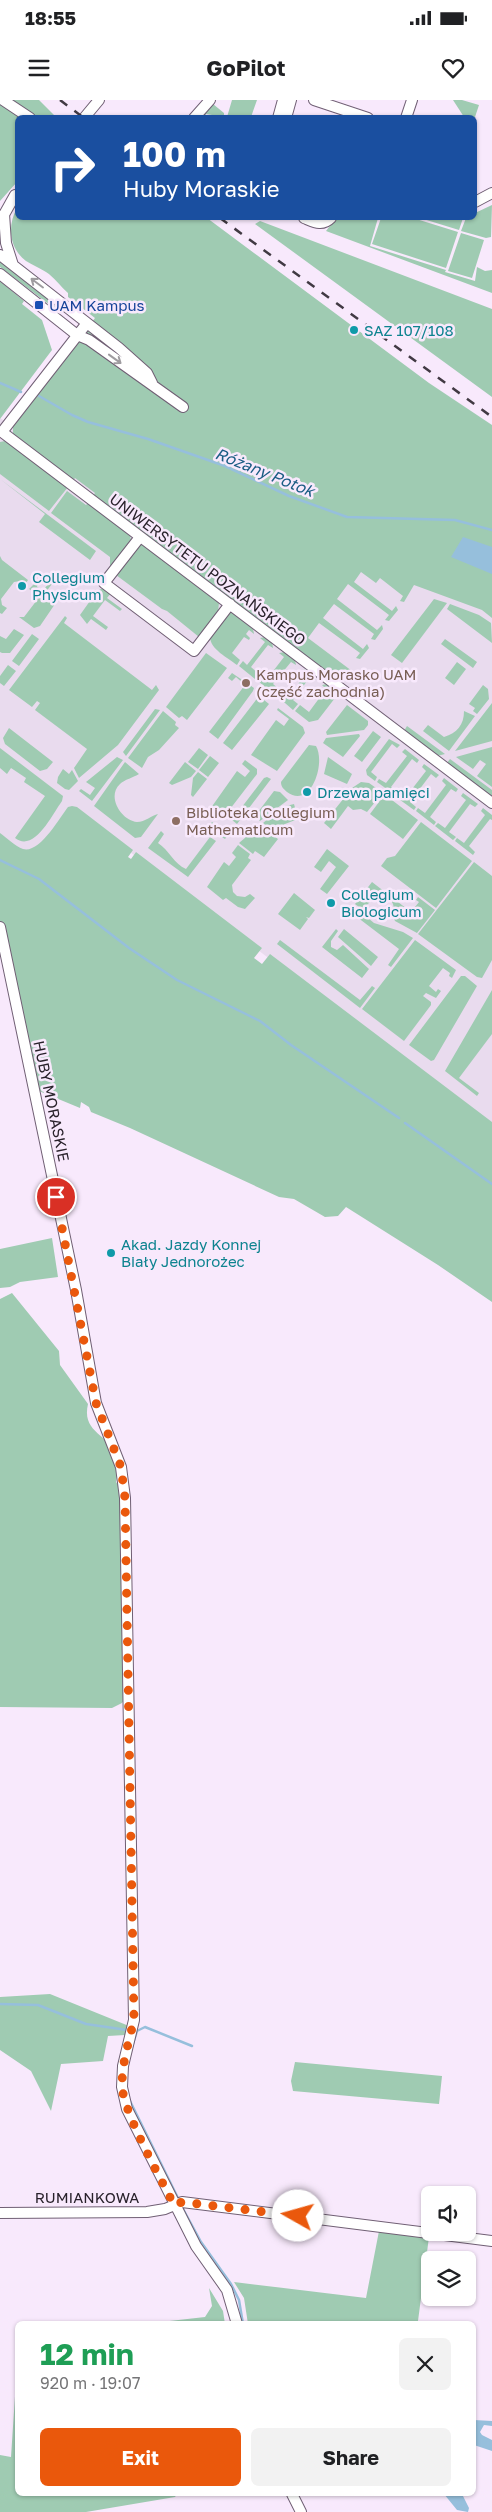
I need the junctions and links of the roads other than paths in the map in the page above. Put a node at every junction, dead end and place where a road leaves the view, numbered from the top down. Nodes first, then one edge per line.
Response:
1 (3, 100) edge
2 (99, 100) edge
3 (210, 100) edge
4 (283, 100) edge
5 (291, 100) edge
6 (412, 100) edge
7 (315, 101) edge
8 (26, 115) edge
9 (86, 115) edge
10 (197, 115) edge
11 (279, 115) edge
12 (287, 115) edge
13 (359, 115) edge
14 (407, 115) edge
15 (492, 193) edge
16 (15, 196) edge
17 (477, 201) edge
18 (2, 216) edge
19 (309, 220) edge
20 (329, 220) edge
21 (0, 255) edge
22 (14, 266) junction
23 (0, 274) edge
24 (87, 323) junction
25 (77, 335) junction
26 (153, 384) junction
27 (183, 407) dead end
28 (140, 537) junction
29 (230, 604) junction
30 (492, 803) edge
31 (0, 927) edge
32 (174, 2205) junction
33 (0, 2213) edge
34 (492, 2241) edge
35 (236, 2321) edge
36 (293, 2496) edge
37 (301, 2512) edge

1 - 8 street
2 - 9 street
3 - 10 street
4 - 11 street
5 - 12 street
6 - 14 street
7 - 13 street
15 - 17 street
16 - 18 street
18 - 22 street
19 - 20 street
21 - 22 street
24 -> 22 street
23 - 25 street
24 - 25 street, UNIWERSYTETU POZNAŃSKIEGO
24 - 26 street
25 -> 26 street
25 - 28 street, UNIWERSYTETU POZNAŃSKIEGO
26 - 27 street
28 - 29 street, UNIWERSYTETU POZNAŃSKIEGO
28 - 29 street
29 - 30 street, UNIWERSYTETU POZNAŃSKIEGO
31 - 32 street, HUBY MORASKIE
32 - 33 street, RUMIANKOWA
32 - 34 street, RUMIANKOWA
32 - 35 street, HUBY MORASKIE
36 - 37 street

